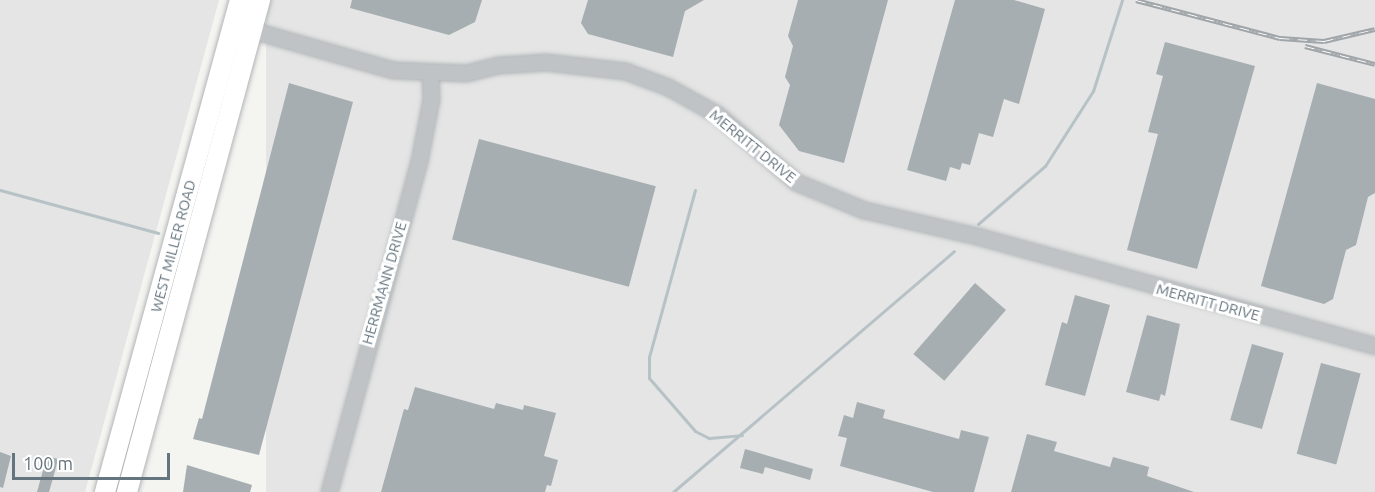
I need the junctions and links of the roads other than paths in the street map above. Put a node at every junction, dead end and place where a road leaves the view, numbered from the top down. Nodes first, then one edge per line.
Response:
1 (240, 0) edge
2 (260, 0) edge
3 (242, 28) junction
4 (430, 74) junction
5 (1375, 346) edge
6 (105, 492) edge
7 (128, 492) edge
8 (329, 492) edge

1 - 3 main road, WEST MILLER ROAD
2 - 3 main road, WEST MILLER ROAD
3 - 4 street, MERRITT DRIVE
3 - 6 main road, WEST MILLER ROAD
3 - 7 main road, WEST MILLER ROAD
4 - 5 street, MERRITT DRIVE
4 - 8 street, HERRMANN DRIVE

